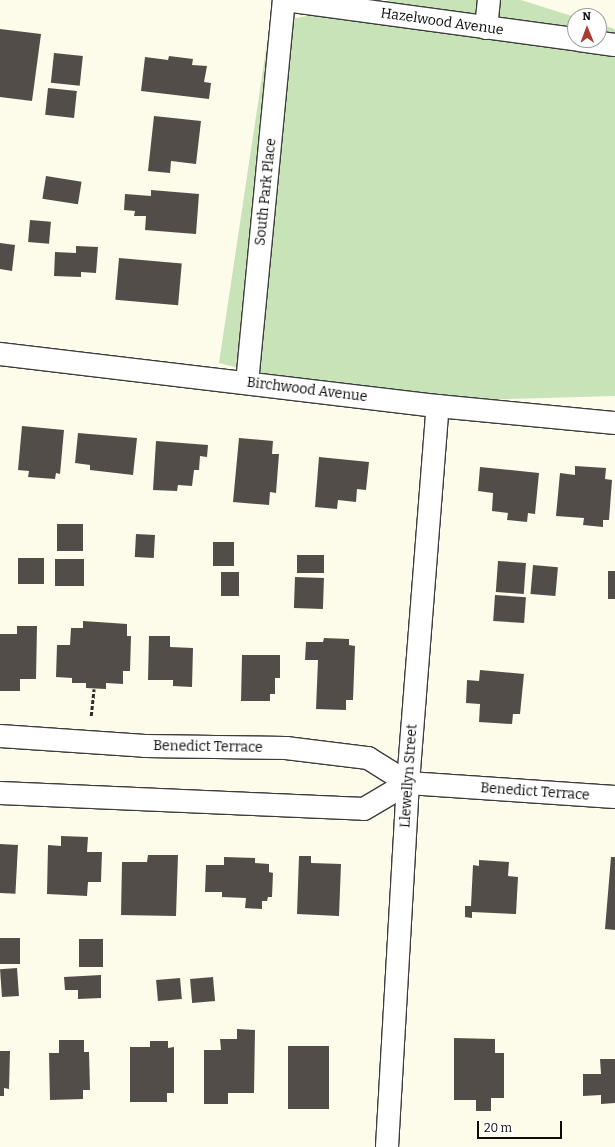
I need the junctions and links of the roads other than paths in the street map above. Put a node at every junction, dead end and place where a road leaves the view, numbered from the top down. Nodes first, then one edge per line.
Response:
1 (285, 0) edge
2 (489, 0) edge
3 (486, 28) junction
4 (567, 39) edge
5 (0, 354) edge
6 (247, 383) junction
7 (438, 406) junction
8 (615, 423) edge
9 (0, 736) edge
10 (408, 783) junction
11 (0, 793) edge
12 (615, 797) edge
13 (388, 1147) edge

1 - 3 street, Hazelwood Avenue
1 - 6 street, South Park Place
2 - 3 street
3 - 4 street, Hazelwood Avenue
5 - 6 street, Birchwood Avenue
6 - 7 street, Birchwood Avenue
7 - 8 street, Birchwood Avenue
7 - 10 street, Llewellyn Street
9 - 10 street, Benedict Terrace
10 - 11 street
10 - 12 street, Benedict Terrace
10 - 13 street, Llewellyn Street

